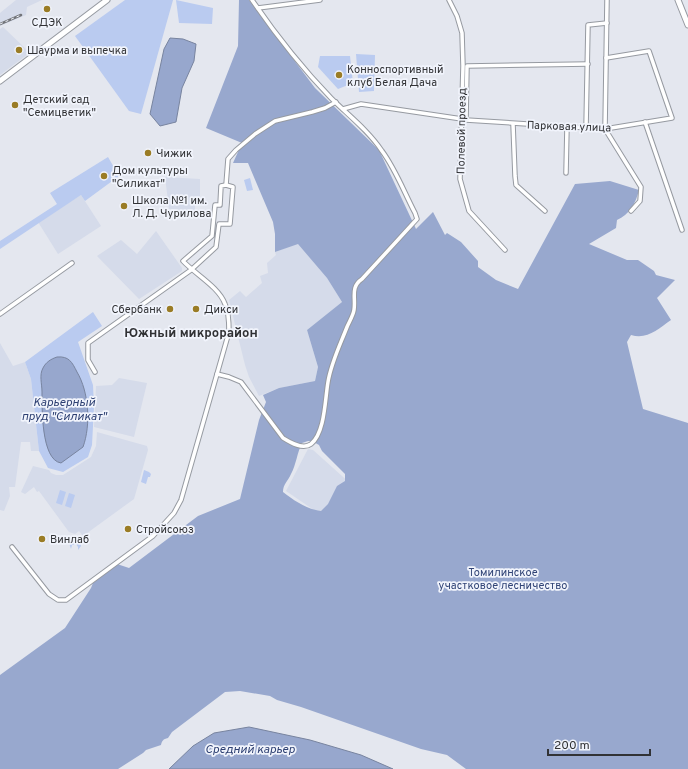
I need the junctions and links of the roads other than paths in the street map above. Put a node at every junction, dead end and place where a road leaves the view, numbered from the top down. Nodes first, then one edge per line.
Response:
1 (107, 0) edge
2 (252, 0) edge
3 (320, 0) edge
4 (449, 0) edge
5 (607, 0) edge
6 (678, 0) edge
7 (258, 8) junction
8 (607, 23) junction
9 (688, 25) edge
10 (606, 58) junction
11 (588, 64) junction
12 (0, 81) edge
13 (336, 102) junction
14 (343, 109) junction
15 (464, 119) junction
16 (645, 122) junction
17 (513, 124) junction
18 (567, 127) junction
19 (586, 128) junction
20 (605, 129) junction
21 (566, 173) dead end
22 (226, 185) junction
23 (545, 211) dead end
24 (631, 212) dead end
25 (682, 230) dead end
26 (505, 250) dead end
27 (72, 263) dead end
28 (191, 270) junction
29 (0, 314) edge
30 (95, 372) dead end
31 (217, 374) junction
32 (12, 548) dead end

1 - 12 street
2 - 7 street
3 - 7 street
4 - 15 street, Полевой проезд
5 - 8 street
6 - 9 street
7 - 13 street
8 - 10 street
8 - 11 street
10 - 16 street, Парковая улица
10 - 20 street
11 - 15 street
11 - 19 street
13 - 14 street
13 - 22 street
14 - 15 street, Парковая улица
14 - 31 street
15 - 17 street, Парковая улица
15 - 26 street, Полевой проезд
16 - 20 street, Парковая улица
16 - 25 street
17 - 18 street, Парковая улица
17 - 23 street
18 - 19 street, Парковая улица
18 - 21 street
19 - 20 street, Парковая улица
20 - 24 street
22 - 28 street
22 - 28 street
27 - 29 street
28 - 30 street
28 - 31 street
31 - 32 street

